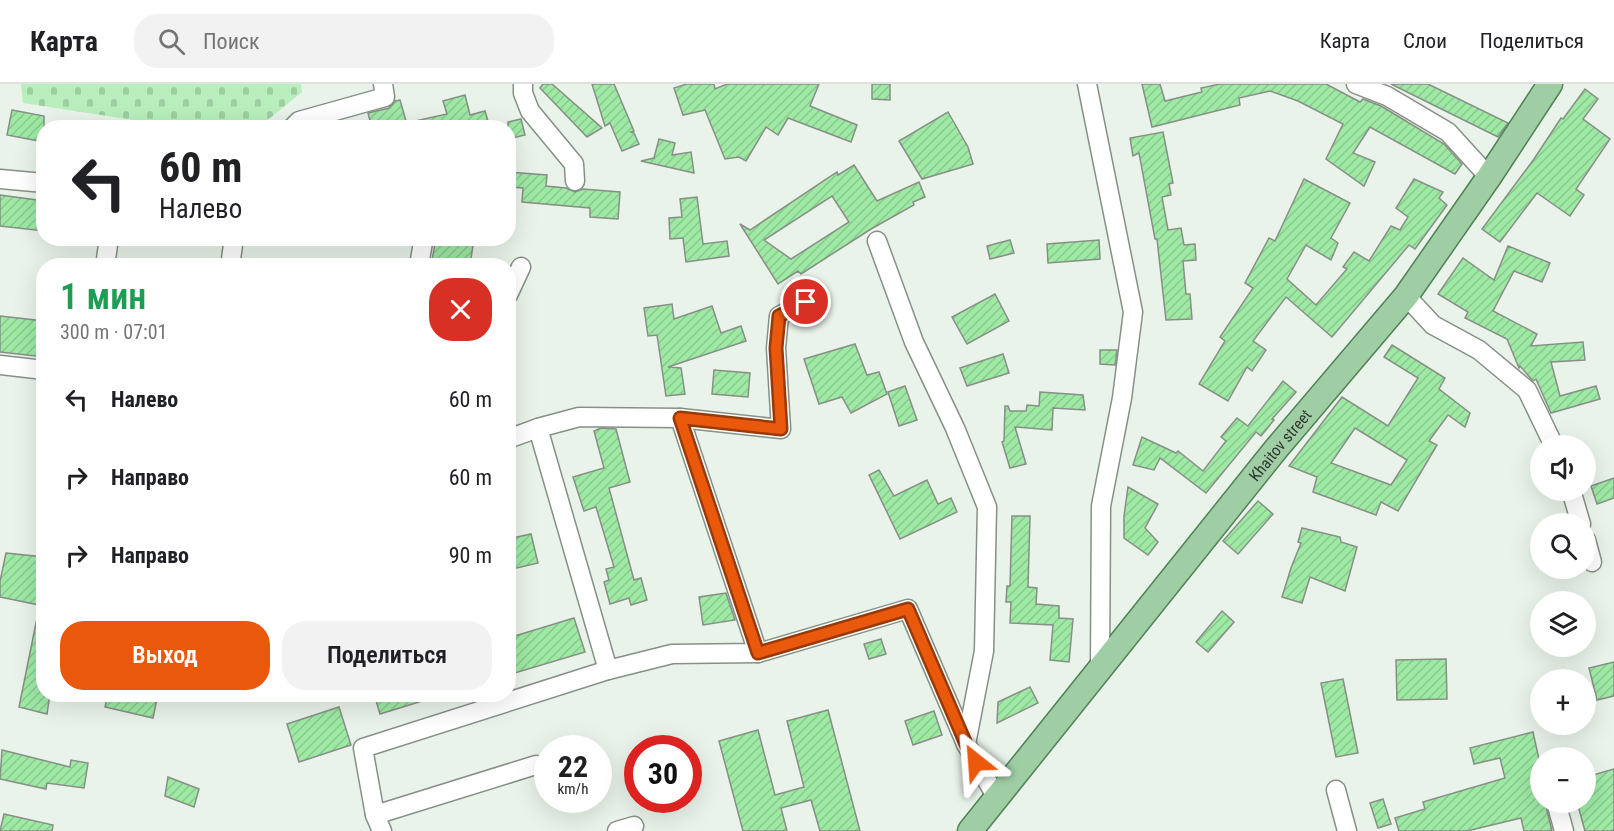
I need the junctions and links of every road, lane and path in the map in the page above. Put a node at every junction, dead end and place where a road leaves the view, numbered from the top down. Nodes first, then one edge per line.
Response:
1 (383, 84) edge
2 (523, 84) edge
3 (1087, 84) edge
4 (1356, 84) edge
5 (1550, 84) edge
6 (303, 120) edge
7 (1489, 177) junction
8 (0, 179) edge
9 (36, 182) edge
10 (575, 182) dead end
11 (878, 241) dead end
12 (521, 267) dead end
13 (516, 278) edge
14 (1406, 296) junction
15 (806, 302) dead end
16 (0, 364) edge
17 (36, 369) edge
18 (680, 418) junction
19 (538, 428) junction
20 (1549, 435) edge
21 (516, 437) edge
22 (758, 653) junction
23 (1100, 667) junction
24 (608, 670) junction
25 (516, 699) edge
26 (507, 702) edge
27 (966, 744) junction
28 (534, 766) edge
29 (1336, 790) dead end
30 (997, 798) junction
31 (1559, 813) edge
32 (379, 823) edge
33 (970, 831) edge
34 (990, 831) edge
35 (1347, 831) edge
36 (1564, 831) edge

1 - 6 street
2 - 10 street
3 - 23 street
4 - 7 street
5 - 7 main road, Khaitov street
7 - 14 main road, Khaitov street
8 - 9 street
11 - 27 street
12 - 13 street
14 - 20 street
14 - 23 main road, Khaitov street
15 - 18 street
16 - 17 street
18 - 19 street
18 - 22 street
19 - 21 street
19 - 24 street
22 - 24 street
22 - 27 street
23 - 30 main road, Khaitov street
24 - 25 street
26 - 32 street
27 - 30 street
28 - 32 street
29 - 35 street
30 - 33 main road, Khaitov street
30 - 34 main road
31 - 36 street

